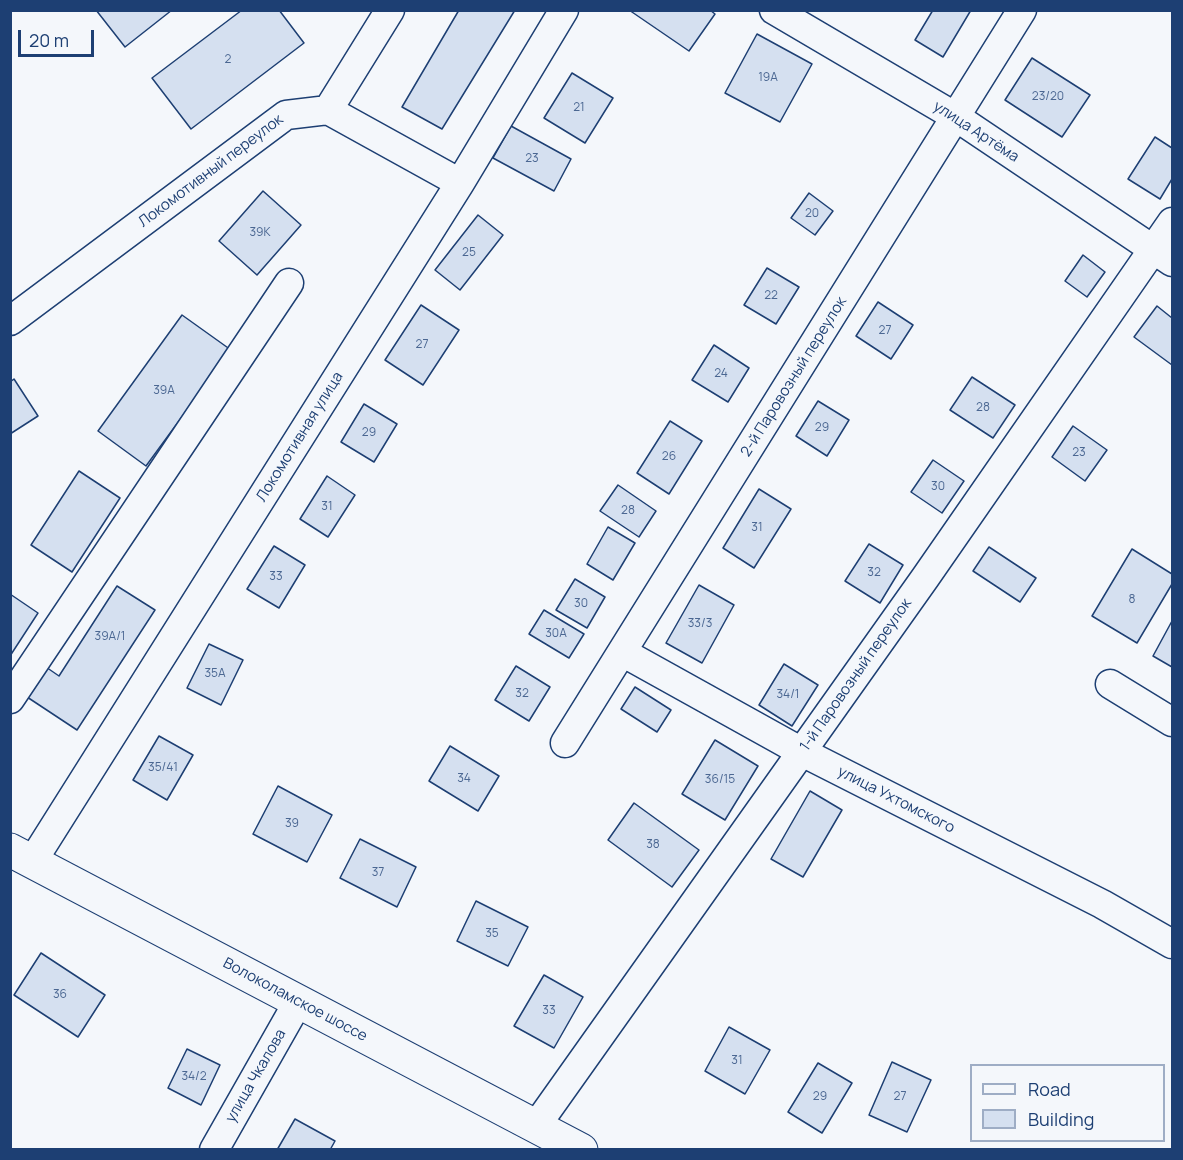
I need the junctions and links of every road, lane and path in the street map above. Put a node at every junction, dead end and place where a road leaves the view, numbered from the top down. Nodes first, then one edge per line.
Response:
1 (390, 10) edge
2 (564, 10) edge
3 (774, 10) edge
4 (1022, 10) edge
5 (328, 110) junction
6 (956, 117) junction
7 (460, 183) junction
8 (1173, 222) edge
9 (1163, 256) edge
10 (289, 283) dead end
11 (10, 321) edge
12 (622, 652) junction
13 (1110, 684) dead end
14 (10, 699) edge
15 (1173, 722) edge
16 (565, 743) dead end
17 (802, 752) junction
18 (21, 856) edge
19 (1173, 944) edge
20 (298, 1002) junction
21 (536, 1126) junction
22 (214, 1149) edge
23 (581, 1149) edge

1 - 5 street
2 - 7 street, Локомотивная улица
3 - 6 street, улица Артёма
4 - 6 street, 2-й Паровозный переулок
5 - 7 street
5 - 11 street, Локомотивный переулок
6 - 9 street, улица Артёма
6 - 12 street, 2-й Паровозный переулок
7 - 18 street, Локомотивная улица
8 - 9 street, 1-й Паровозный переулок
9 - 17 street, 1-й Паровозный переулок
10 - 14 street
12 - 16 street, 2-й Паровозный переулок
12 - 17 street, улица Ухтомского
13 - 15 street
17 - 19 street, улица Ухтомского
17 - 21 street, 1-й Паровозный переулок
18 - 20 main road, Волоколамское шоссе
20 - 21 main road, Волоколамское шоссе
20 - 22 street, улица Чкалова
21 - 23 main road, Волоколамское шоссе

